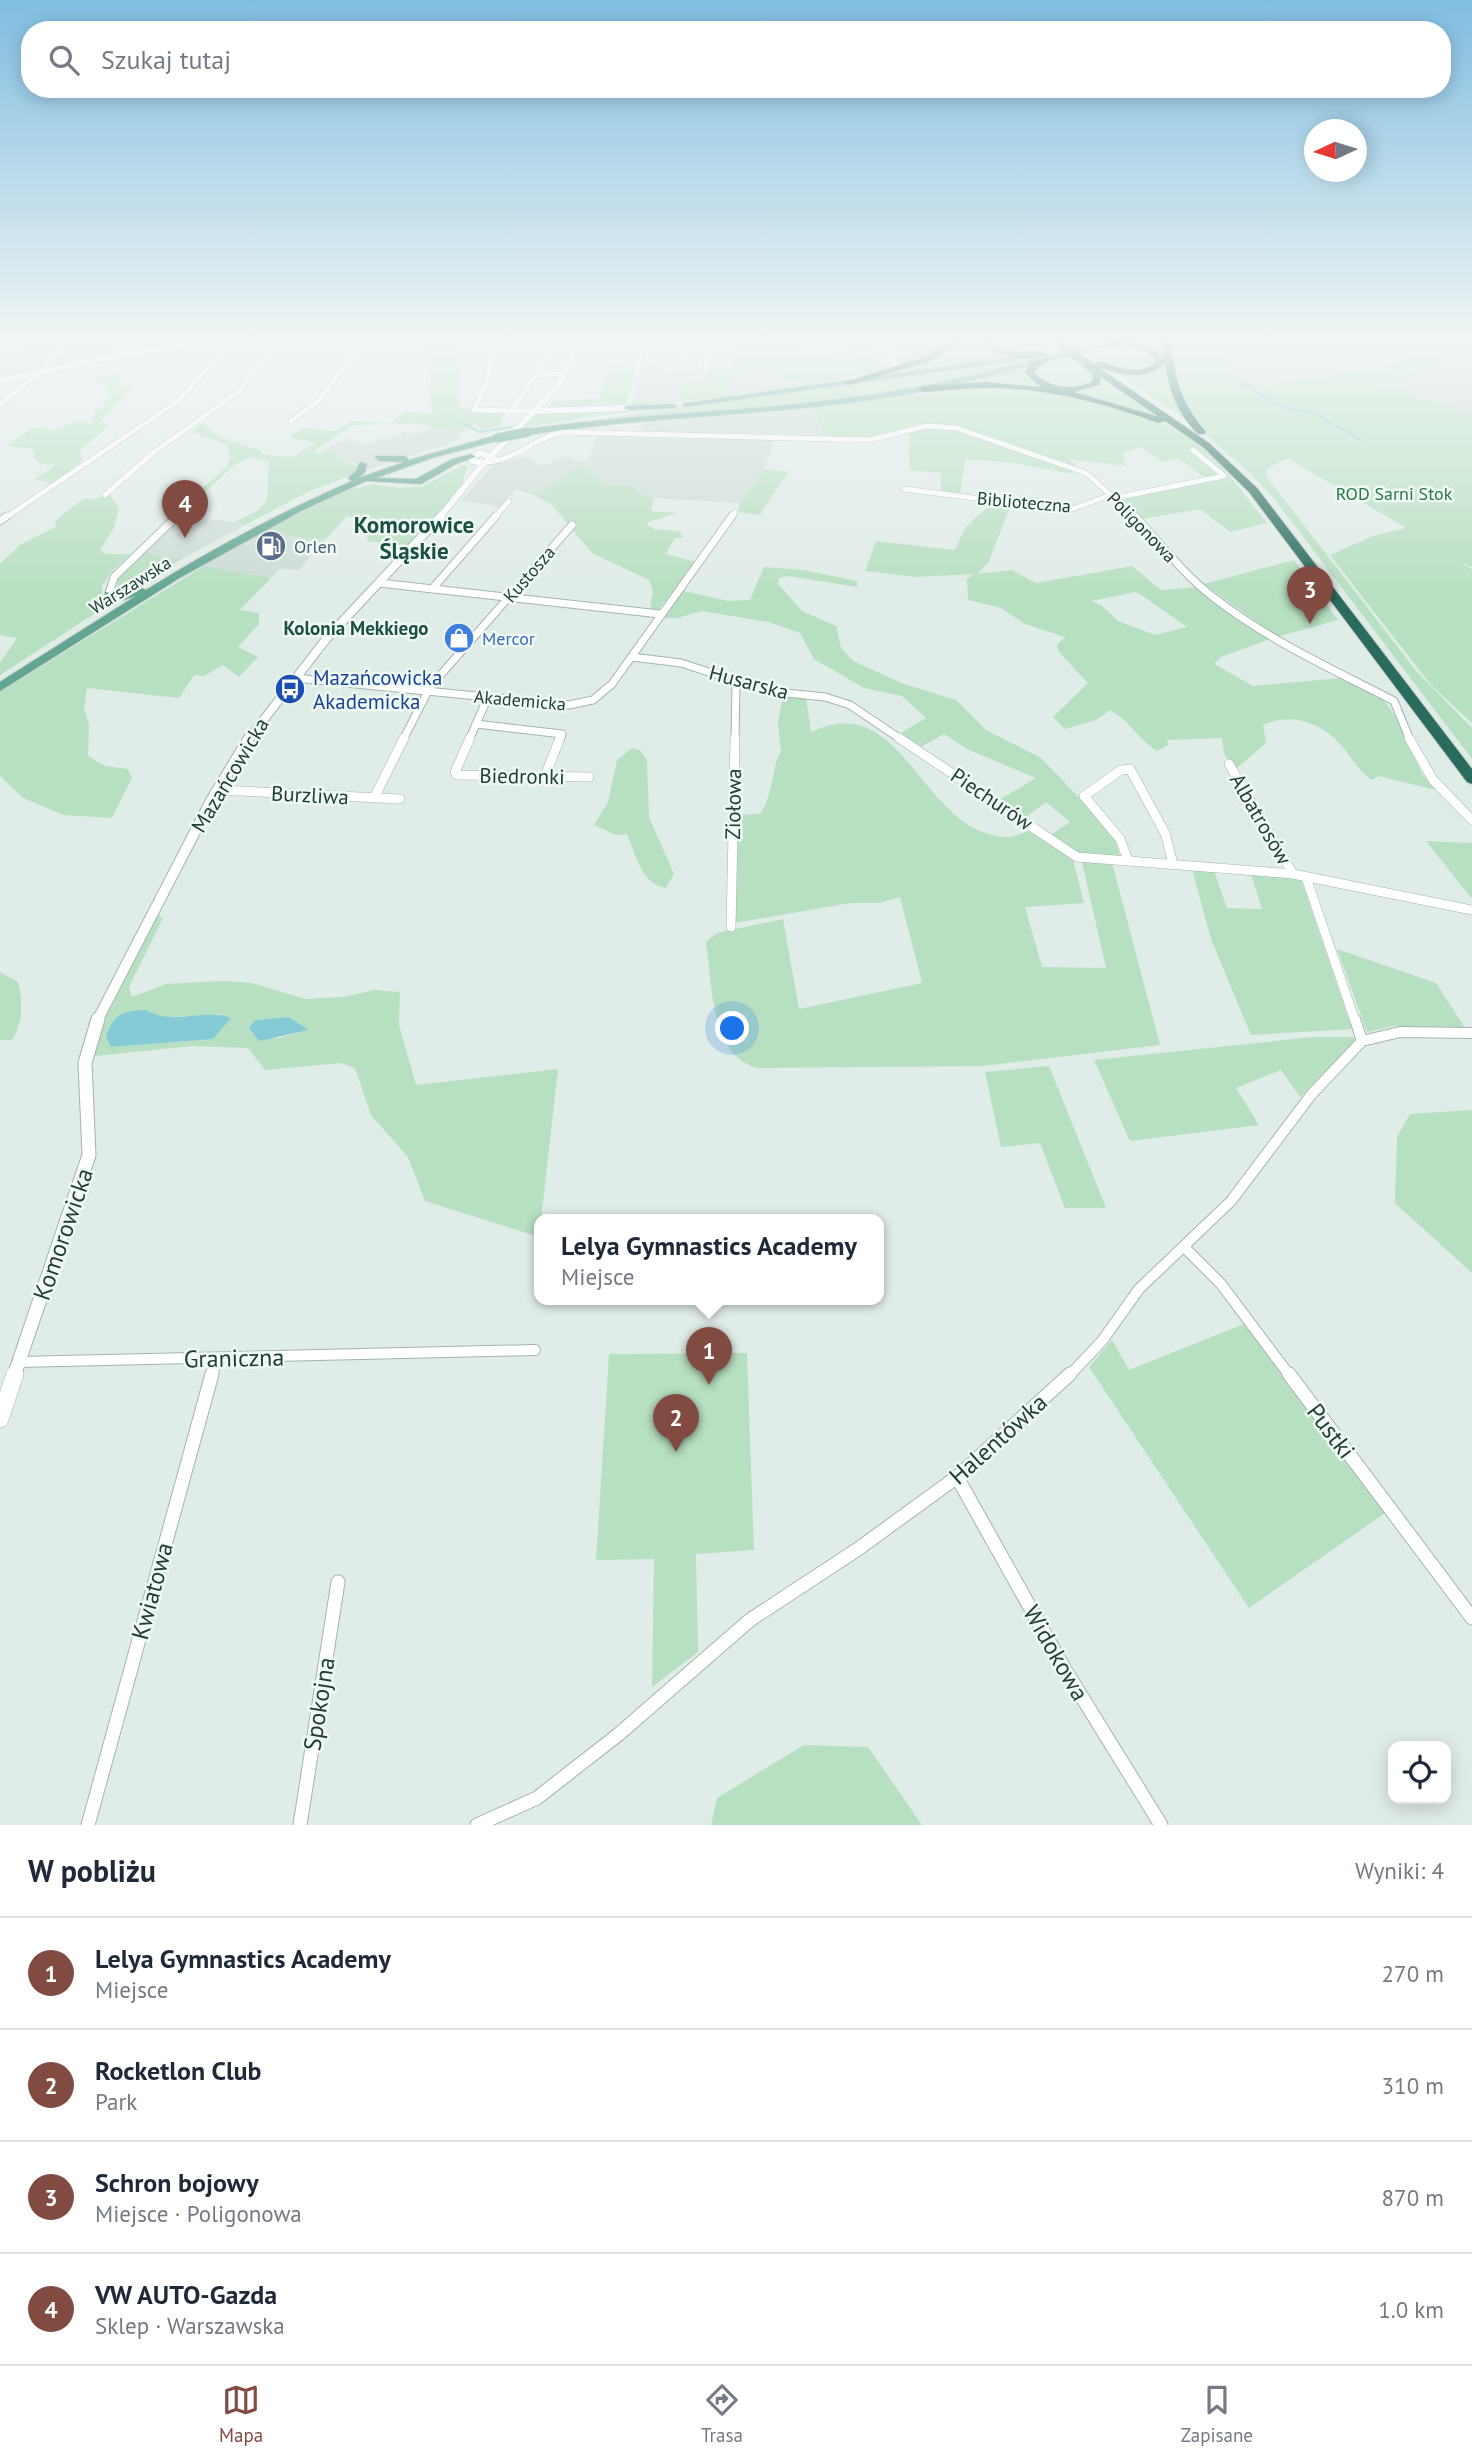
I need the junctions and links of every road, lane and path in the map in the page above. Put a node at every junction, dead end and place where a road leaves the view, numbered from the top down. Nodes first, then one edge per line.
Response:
1 (141, 426) edge
2 (196, 426) edge
3 (516, 426) edge
4 (552, 426) edge
5 (563, 426) edge
6 (639, 426) edge
7 (925, 426) edge
8 (929, 426) edge
9 (1170, 426) edge
10 (1182, 426) edge
11 (1194, 426) edge
12 (636, 429) junction
13 (528, 430) junction
14 (499, 440) junction
15 (1210, 446) junction
16 (1193, 450) dead end
17 (379, 458) dead end
18 (489, 458) junction
19 (473, 460) junction
20 (407, 461) junction
21 (363, 464) dead end
22 (474, 476) junction
23 (354, 480) junction
24 (395, 481) junction
25 (904, 489) dead end
26 (105, 495) dead end
27 (1114, 497) junction
28 (509, 501) dead end
29 (735, 512) dead end
30 (277, 516) junction
31 (175, 518) dead end
32 (0, 521) edge
33 (572, 525) dead end
34 (268, 529) dead end
35 (220, 559) dead end
36 (189, 568) junction
37 (379, 583) junction
38 (432, 589) junction
39 (143, 591) junction
40 (109, 594) junction
41 (509, 597) junction
42 (660, 614) junction
43 (103, 615) junction
44 (632, 657) junction
45 (295, 678) junction
46 (0, 679) edge
47 (736, 681) junction
48 (0, 687) edge
49 (428, 691) junction
50 (488, 697) junction
51 (864, 712) joint
52 (476, 724) junction
53 (1229, 764) dead end
54 (1472, 766) edge
55 (545, 776) junction
56 (589, 777) dead end
57 (1472, 779) edge
58 (219, 790) junction
59 (374, 798) junction
60 (400, 799) dead end
61 (1472, 820) edge
62 (1128, 860) junction
63 (1173, 864) junction
64 (1293, 874) junction
65 (1306, 877) junction
66 (1472, 910) edge
67 (731, 927) dead end
68 (1472, 1033) edge
69 (1362, 1041) junction
70 (89, 1044) joint
71 (1185, 1248) junction
72 (535, 1350) dead end
73 (217, 1358) junction
74 (19, 1362) junction
75 (0, 1419) edge
76 (957, 1478) junction
77 (338, 1582) dead end
78 (1472, 1618) edge
79 (88, 1825) edge
80 (300, 1825) edge
81 (477, 1825) edge
82 (1161, 1825) edge

1 - 32 street
2 - 26 street
3 - 14 street, Mazańcowicka
4 - 13 main road, Warszawska
5 - 13 main road, Warszawska
6 - 12 main road
7 - 12 street, Poligonowa
8 - 27 street, Poligonowa
9 - 15 highway
10 - 15 highway
11 - 15 highway
12 - 18 street, Poligonowa
13 - 14 main road, Warszawska, bridge
14 - 18 street, Mazańcowicka
14 - 20 main road, Warszawska
15 - 54 highway
15 - 57 highway
16 - 27 street, Biblioteczna
17 - 20 main road
18 - 19 street
18 - 22 street, Mazańcowicka
19 - 22 street
19 - 24 main road
20 - 23 main road, Warszawska
20 - 24 main road
21 - 23 main road
22 - 37 street, Mazańcowicka
23 - 24 main road
23 - 30 main road, Warszawska
23 - 39 main road, Warszawska
25 - 27 street, Biblioteczna
27 - 61 street, Poligonowa
28 - 38 street
29 - 42 street, Akademicka
30 - 34 main road
30 - 36 main road, Warszawska
31 - 40 street
33 - 41 street, Kustosza
35 - 36 main road
36 - 48 main road, Warszawska
37 - 38 street
37 - 45 street, Mazańcowicka
38 - 41 street
39 - 40 main road
39 - 43 main road, Warszawska
40 - 43 main road
41 - 42 street
41 - 49 street, Kustosza
42 - 44 street, Akademicka
43 - 46 main road, Warszawska
44 - 47 street, Husarska
44 - 50 street, Akademicka
45 - 49 street, Akademicka
45 - 58 street, Mazańcowicka
47 - 51 street, Husarska
47 - 67 street, Ziołowa
49 - 50 street, Akademicka
49 - 59 street, Kustosza
50 - 52 street, Biedronki
51 - 62 street, Piechurów
52 - 55 street
52 - 55 street, Biedronki
53 - 64 street, Albatrosów
55 - 56 street, Biedronki
58 - 59 street, Burzliwa
58 - 70 street, Mazańcowicka
59 - 60 street, Burzliwa
62 - 63 street, Piechurów
62 - 63 street
63 - 64 street, Piechurów
64 - 65 street, Piechurów
65 - 66 street, Piechurów
65 - 69 street
68 - 69 street
69 - 71 street, Halentówka
70 - 74 street, Komorowicka
71 - 76 street, Halentówka
71 - 78 street, Pustki
72 - 73 street, Graniczna
73 - 74 street, Graniczna
73 - 79 street, Kwiatowa
74 - 75 street, Komorowicka
76 - 81 street, Halentówka
76 - 82 street, Widokowa
77 - 80 street, Spokojna

